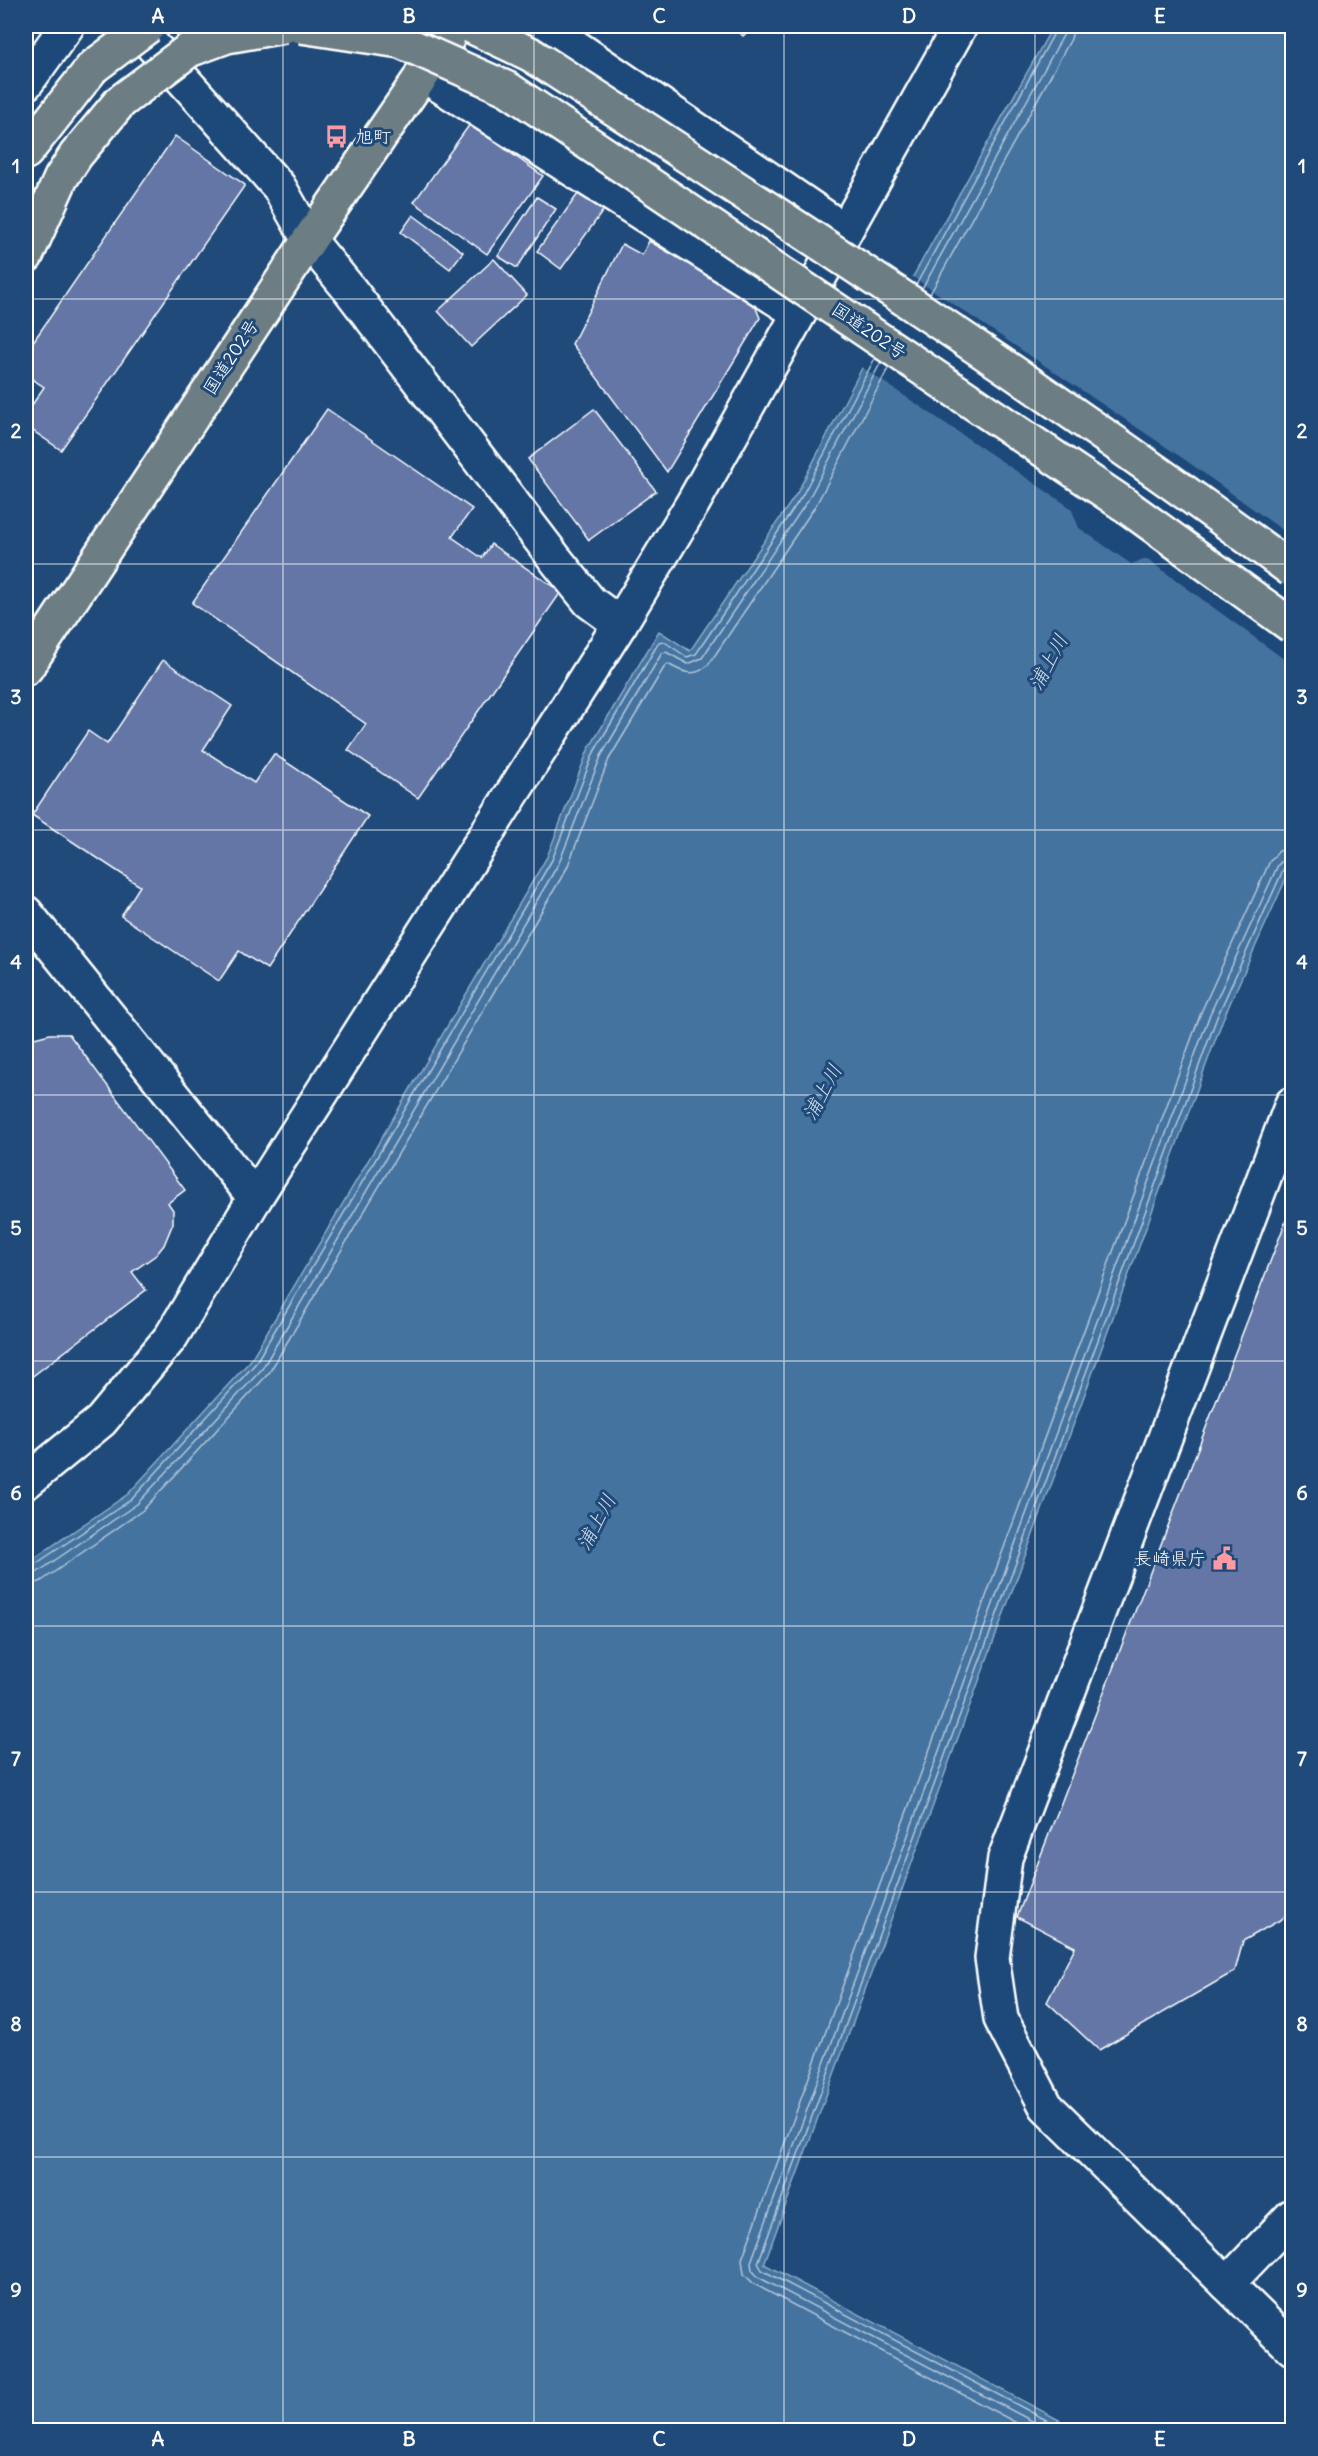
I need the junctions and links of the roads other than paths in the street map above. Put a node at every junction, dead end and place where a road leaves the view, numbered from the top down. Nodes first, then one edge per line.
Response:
1 (67, 26) edge
2 (135, 26) edge
3 (148, 26) edge
4 (284, 26) edge
5 (301, 26) edge
6 (456, 26) edge
7 (471, 26) edge
8 (545, 26) edge
9 (960, 26) edge
10 (422, 74) junction
11 (26, 83) edge
12 (26, 152) edge
13 (845, 231) junction
14 (309, 240) junction
15 (26, 256) edge
16 (799, 313) junction
17 (1293, 570) edge
18 (620, 624) junction
19 (1293, 626) edge
20 (27, 658) edge
21 (26, 913) edge
22 (1293, 1104) edge
23 (255, 1198) junction
24 (26, 1482) edge
25 (1293, 2216) edge
26 (1227, 2284) junction
27 (1293, 2348) edge

1 - 11 street
2 - 14 street
3 - 12 highway, bridge
4 - 15 highway, bridge
5 - 19 highway, 国道202号, bridge
6 - 10 highway, 国道202号
7 - 17 highway, bridge
8 - 13 street
9 - 13 street
10 - 14 highway, 国道202号
10 - 16 street
13 - 16 street
14 - 18 street
14 - 20 highway, 国道202号
16 - 18 street
18 - 23 street
21 - 23 street
22 - 26 street
23 - 24 street
25 - 26 street
26 - 27 street

